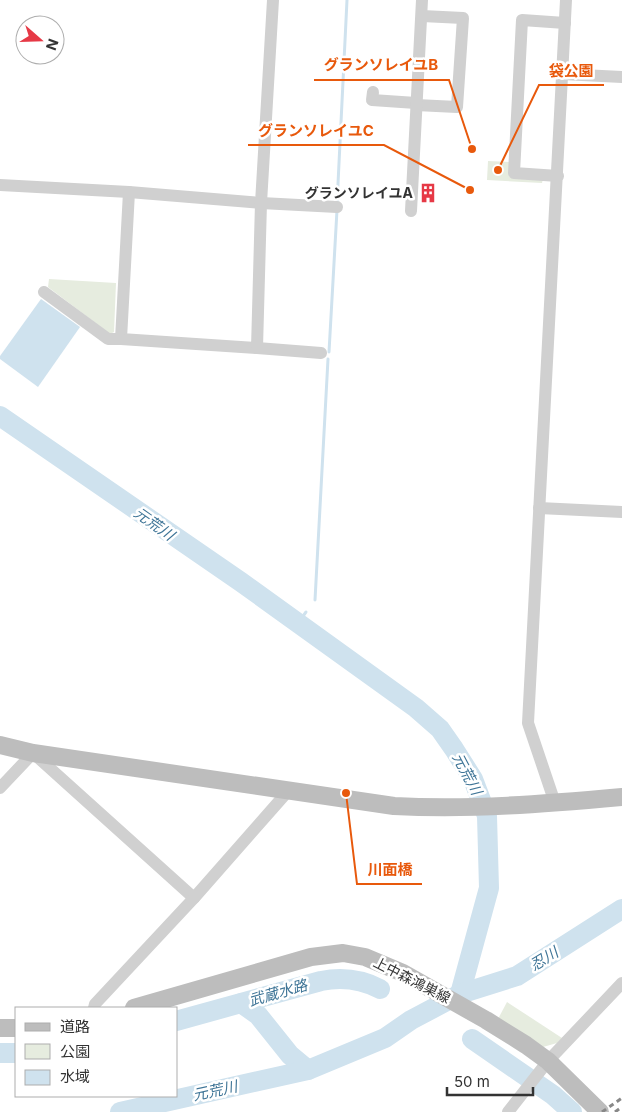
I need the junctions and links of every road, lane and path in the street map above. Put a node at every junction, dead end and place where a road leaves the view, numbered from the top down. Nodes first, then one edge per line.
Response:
1 (273, 0) edge
2 (422, 0) edge
3 (566, 0) edge
4 (422, 16) junction
5 (565, 22) junction
6 (562, 74) junction
7 (622, 76) edge
8 (372, 100) dead end
9 (416, 104) junction
10 (558, 176) junction
11 (0, 185) edge
12 (129, 192) junction
13 (261, 203) junction
14 (337, 207) dead end
15 (411, 211) dead end
16 (44, 292) dead end
17 (121, 339) junction
18 (257, 348) junction
19 (321, 353) dead end
20 (539, 508) junction
21 (622, 512) edge
22 (0, 745) edge
23 (32, 753) junction
24 (0, 788) edge
25 (289, 790) junction
26 (622, 797) edge
27 (555, 803) junction
28 (194, 898) junction
29 (622, 983) edge
30 (94, 1007) edge
31 (137, 1007) edge
32 (0, 1028) edge
33 (15, 1028) edge
34 (545, 1065) junction
35 (508, 1112) edge
36 (600, 1112) edge

1 - 13 street
2 - 4 street
3 - 5 street
4 - 9 street
4 - 9 street
5 - 6 street
5 - 10 street
6 - 7 street
6 - 10 street
8 - 9 street
9 - 15 street
10 - 20 street
11 - 12 street
12 - 13 street
12 - 17 street
13 - 14 street
13 - 18 street
16 - 17 street
17 - 18 street
18 - 19 street
20 - 21 street
20 - 27 street
22 - 23 street
23 - 24 street
23 - 25 street
23 - 28 street
25 - 27 street
25 - 28 street
26 - 27 street
28 - 30 street
29 - 34 street
31 - 34 street, 上中森鴻巣線
32 - 33 street
34 - 35 street
34 - 36 street, 上中森鴻巣線

